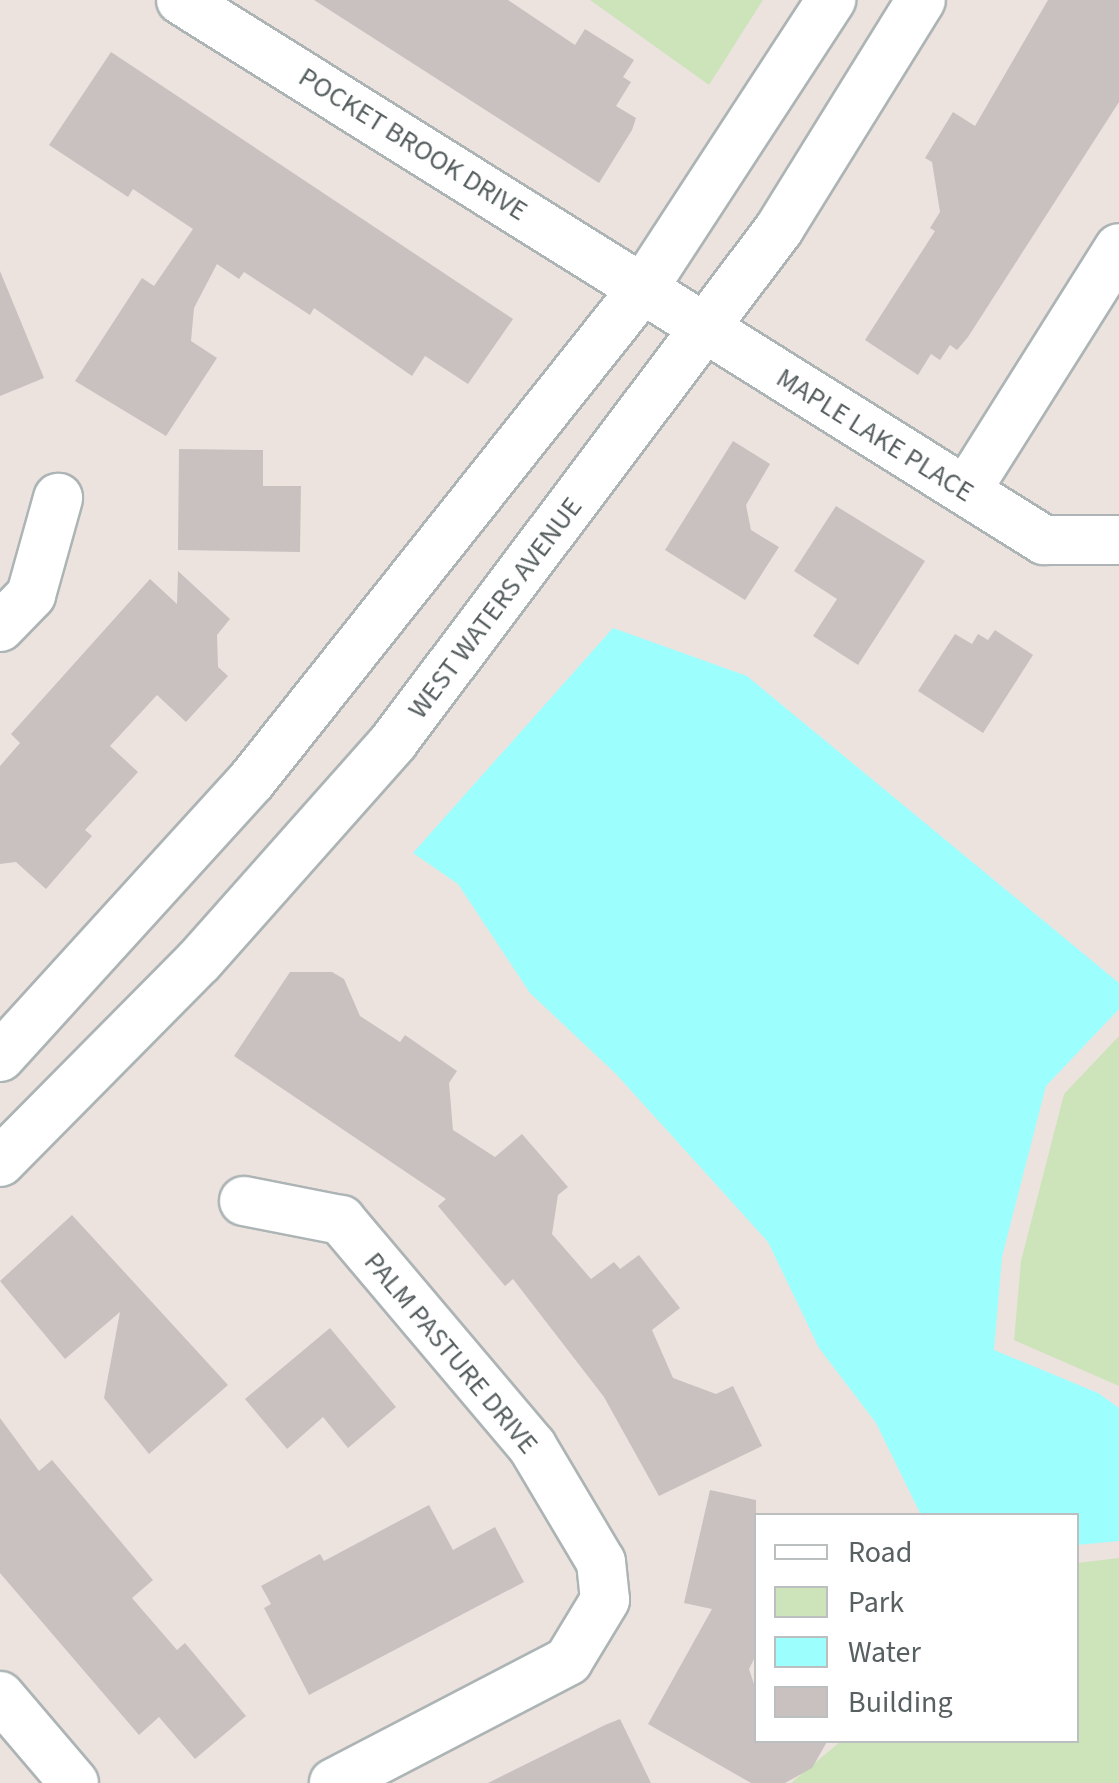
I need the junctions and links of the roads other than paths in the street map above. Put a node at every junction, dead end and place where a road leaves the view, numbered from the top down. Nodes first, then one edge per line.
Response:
1 (182, 0) edge
2 (831, 0) edge
3 (921, 0) edge
4 (1119, 248) edge
5 (644, 287) junction
6 (704, 330) junction
7 (966, 491) junction
8 (58, 498) dead end
9 (1119, 540) edge
10 (0, 627) edge
11 (0, 1057) edge
12 (0, 1162) edge
13 (244, 1201) dead end
14 (0, 1696) edge
15 (74, 1783) edge
16 (334, 1783) edge

1 - 5 street, POCKET BROOK DRIVE
2 - 5 street
3 - 6 street, WEST WATERS AVENUE
4 - 7 street
5 - 6 street, MAPLE LAKE PLACE
5 - 11 street
6 - 7 street, MAPLE LAKE PLACE
6 - 12 street, WEST WATERS AVENUE
7 - 9 street, MAPLE LAKE PLACE
8 - 10 street
13 - 16 street, PALM PASTURE DRIVE
14 - 15 street

